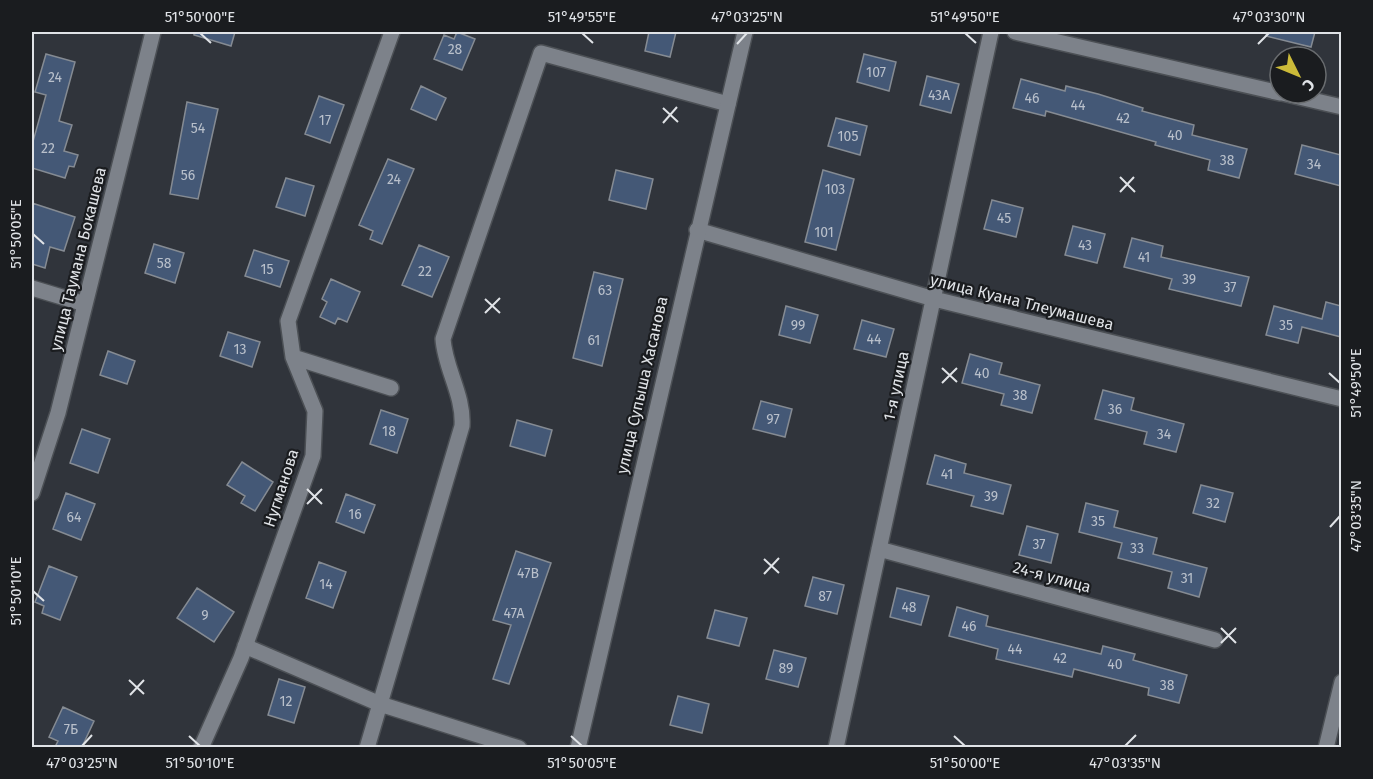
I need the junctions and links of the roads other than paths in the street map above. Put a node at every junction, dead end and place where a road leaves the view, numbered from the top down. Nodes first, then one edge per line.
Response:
1 (153, 32) edge
2 (392, 32) edge
3 (745, 32) edge
4 (992, 32) edge
5 (1015, 32) edge
6 (1268, 90) edge
7 (728, 104) junction
8 (697, 230) junction
9 (32, 288) edge
10 (934, 299) junction
11 (85, 304) junction
12 (293, 357) junction
13 (391, 388) dead end
14 (1341, 399) edge
15 (32, 491) edge
16 (879, 549) junction
17 (1215, 640) dead end
18 (245, 646) junction
19 (1341, 682) edge
20 (380, 704) junction
21 (201, 747) edge
22 (368, 747) edge
23 (519, 747) edge
24 (578, 747) edge
25 (836, 747) edge
26 (1326, 747) edge

1 - 11 street, улица Таумана Бокашева
2 - 12 street, Нугманова
3 - 7 street, улица Супыша Хасанова
4 - 10 street, 1-я улица
5 - 6 street
7 - 8 street, улица Супыша Хасанова
7 - 20 street
8 - 10 street, улица Куана Тлеумашева
8 - 24 street, улица Супыша Хасанова
9 - 11 street
10 - 14 street, улица Куана Тлеумашева
10 - 16 street, 1-я улица
11 - 15 street, улица Таумана Бокашева
12 - 13 street
12 - 18 street, Нугманова
16 - 17 street, 24-я улица
16 - 25 street, 1-я улица
18 - 20 street
18 - 21 street, Нугманова
19 - 26 street
20 - 22 street
20 - 23 street

